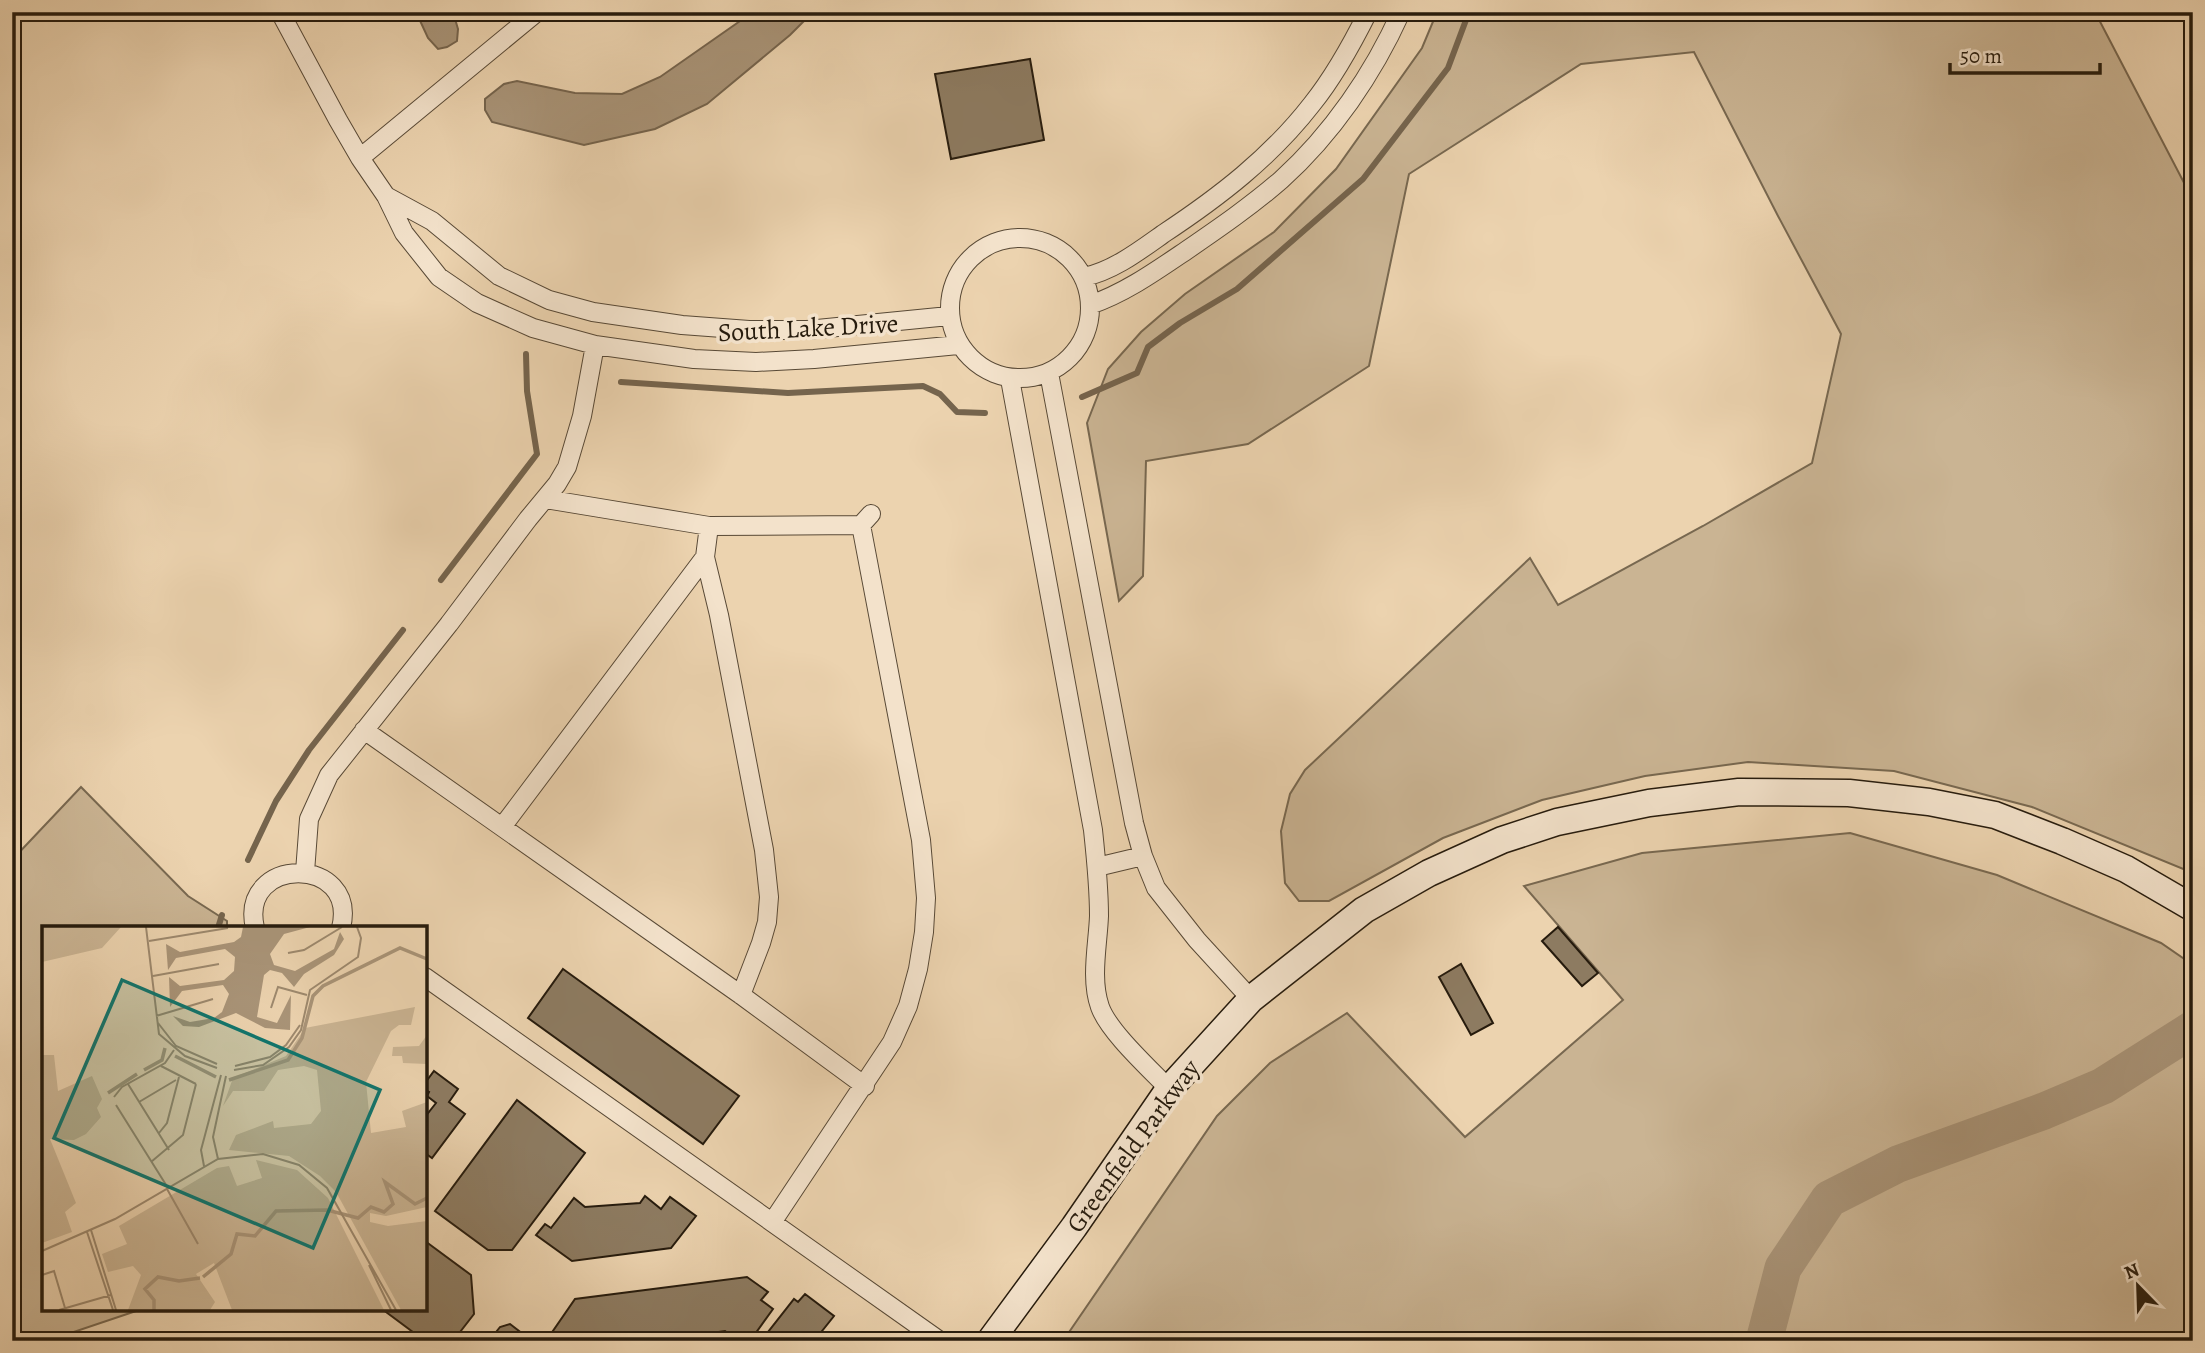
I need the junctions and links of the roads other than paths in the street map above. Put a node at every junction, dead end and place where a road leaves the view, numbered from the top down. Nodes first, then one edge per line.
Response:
1 (279, 12) edge
2 (537, 12) edge
3 (1368, 12) edge
4 (1401, 12) edge
5 (360, 158) junction
6 (386, 196) junction
7 (1084, 277) junction
8 (1090, 305) junction
9 (949, 316) junction
10 (595, 345) junction
11 (958, 345) junction
12 (1049, 373) junction
13 (1010, 379) junction
14 (545, 499) junction
15 (709, 526) junction
16 (705, 557) junction
17 (364, 730) junction
18 (502, 827) junction
19 (1143, 856) junction
20 (1097, 867) junction
21 (305, 872) junction
22 (2193, 908) edge
23 (347, 925) edge
24 (255, 926) edge
25 (427, 978) edge
26 (741, 995) junction
27 (1251, 999) junction
28 (865, 1086) junction
29 (1169, 1089) junction
30 (774, 1222) junction
31 (940, 1341) edge
32 (990, 1341) edge

1 - 5 street, South Lake Drive
2 - 5 street
3 - 7 street
4 - 8 street
5 - 6 street, South Lake Drive
6 - 9 street, South Lake Drive
6 - 10 street, South Lake Drive
7 - 8 street
7 - 9 street
8 - 12 street
9 - 11 street
10 - 11 street, South Lake Drive
10 - 14 street
11 - 13 street
12 - 13 street
12 - 19 street
13 - 20 street
14 - 15 street
14 - 17 street
15 - 16 street
15 - 28 street
16 - 18 street
16 - 26 street
17 - 18 street
17 - 21 street
18 - 26 street
19 - 20 street
19 - 27 street
20 - 29 street
21 - 23 street
21 - 24 street
22 - 27 main road, Greenfield Parkway
25 - 30 street
26 - 28 street
27 - 29 main road, Greenfield Parkway
28 - 30 street
29 - 32 main road, Greenfield Parkway
30 - 31 street

